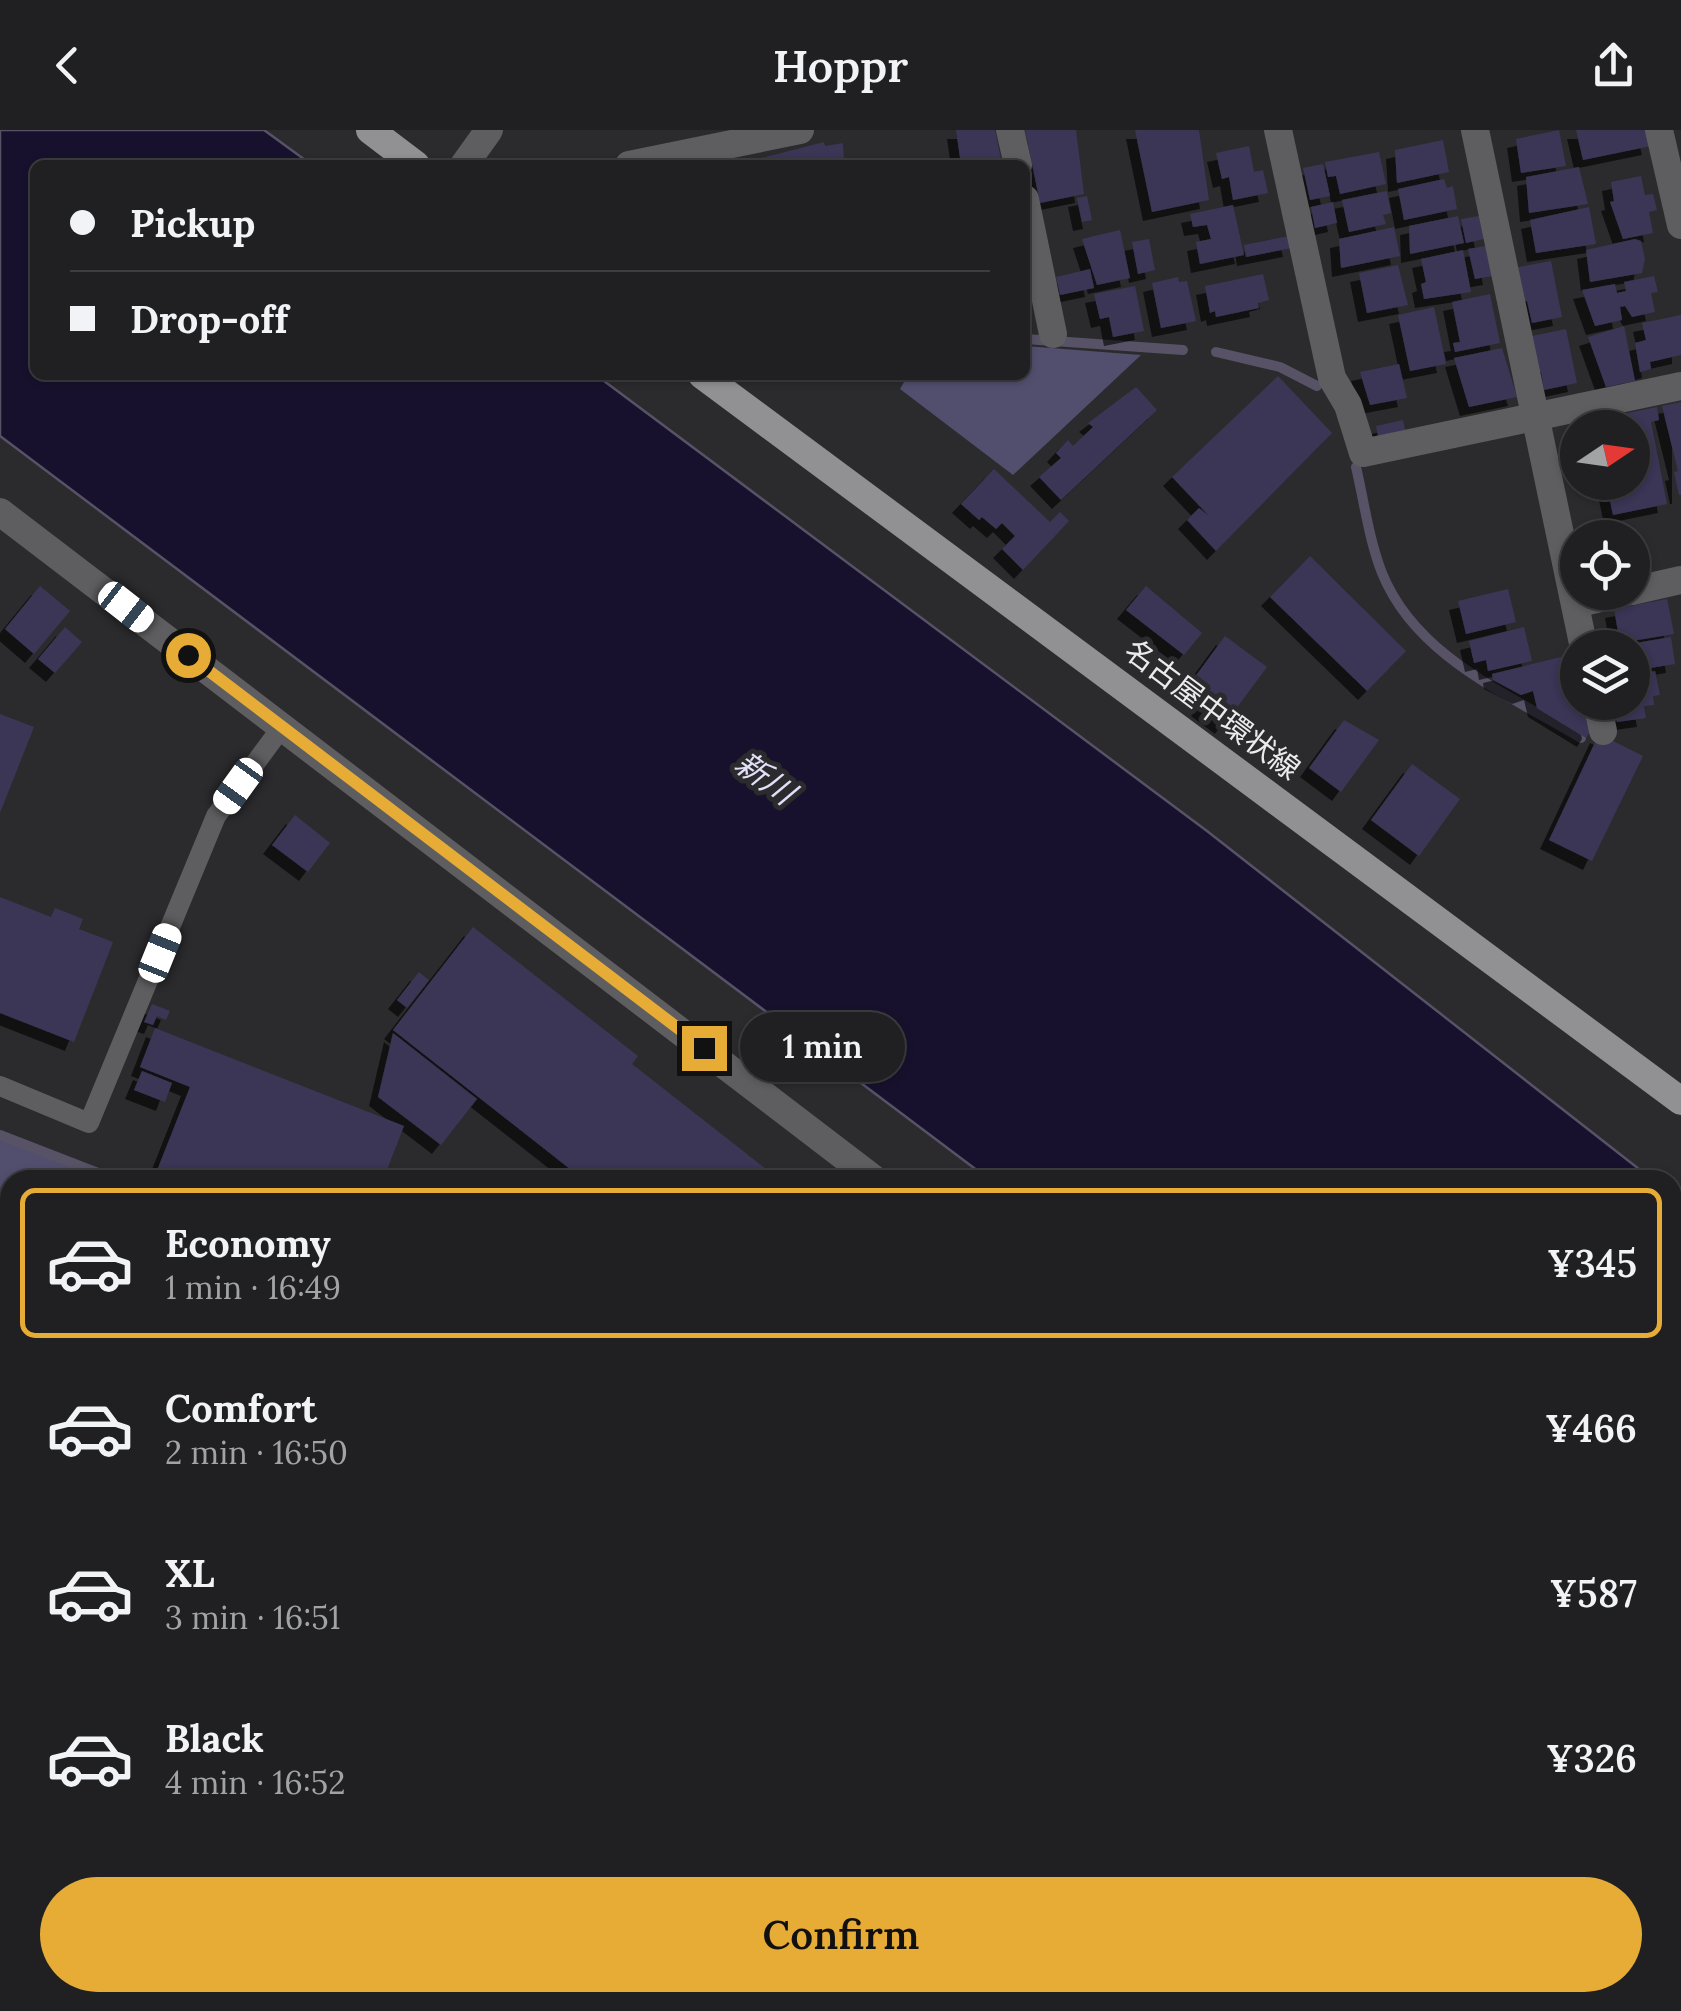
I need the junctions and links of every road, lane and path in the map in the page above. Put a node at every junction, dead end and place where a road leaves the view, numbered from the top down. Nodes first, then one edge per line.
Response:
1 (370, 130) edge
2 (489, 130) edge
3 (800, 130) edge
4 (1010, 130) edge
5 (1278, 130) edge
6 (1476, 130) edge
7 (1659, 130) edge
8 (751, 135) edge
9 (409, 160) edge
10 (468, 160) edge
11 (650, 160) edge
12 (1017, 160) edge
13 (1030, 223) edge
14 (1681, 226) edge
15 (1054, 334) dead end
16 (709, 380) edge
17 (1681, 386) edge
18 (1534, 417) junction
19 (0, 512) edge
20 (1560, 536) edge
21 (1681, 580) edge
22 (1650, 587) edge
23 (1601, 720) edge
24 (282, 727) junction
25 (1603, 731) dead end
26 (0, 1086) edge
27 (1681, 1101) edge
28 (862, 1170) edge

1 - 9 main road
2 - 10 street
3 - 8 street
4 - 12 street
5 - 18 street
6 - 18 street
7 - 14 street
8 - 11 street
13 - 15 street
16 - 27 main road, 名古屋中環状線
17 - 18 street
18 - 20 street
19 - 24 street
21 - 22 street
23 - 25 street
24 - 26 lane
24 - 28 street

